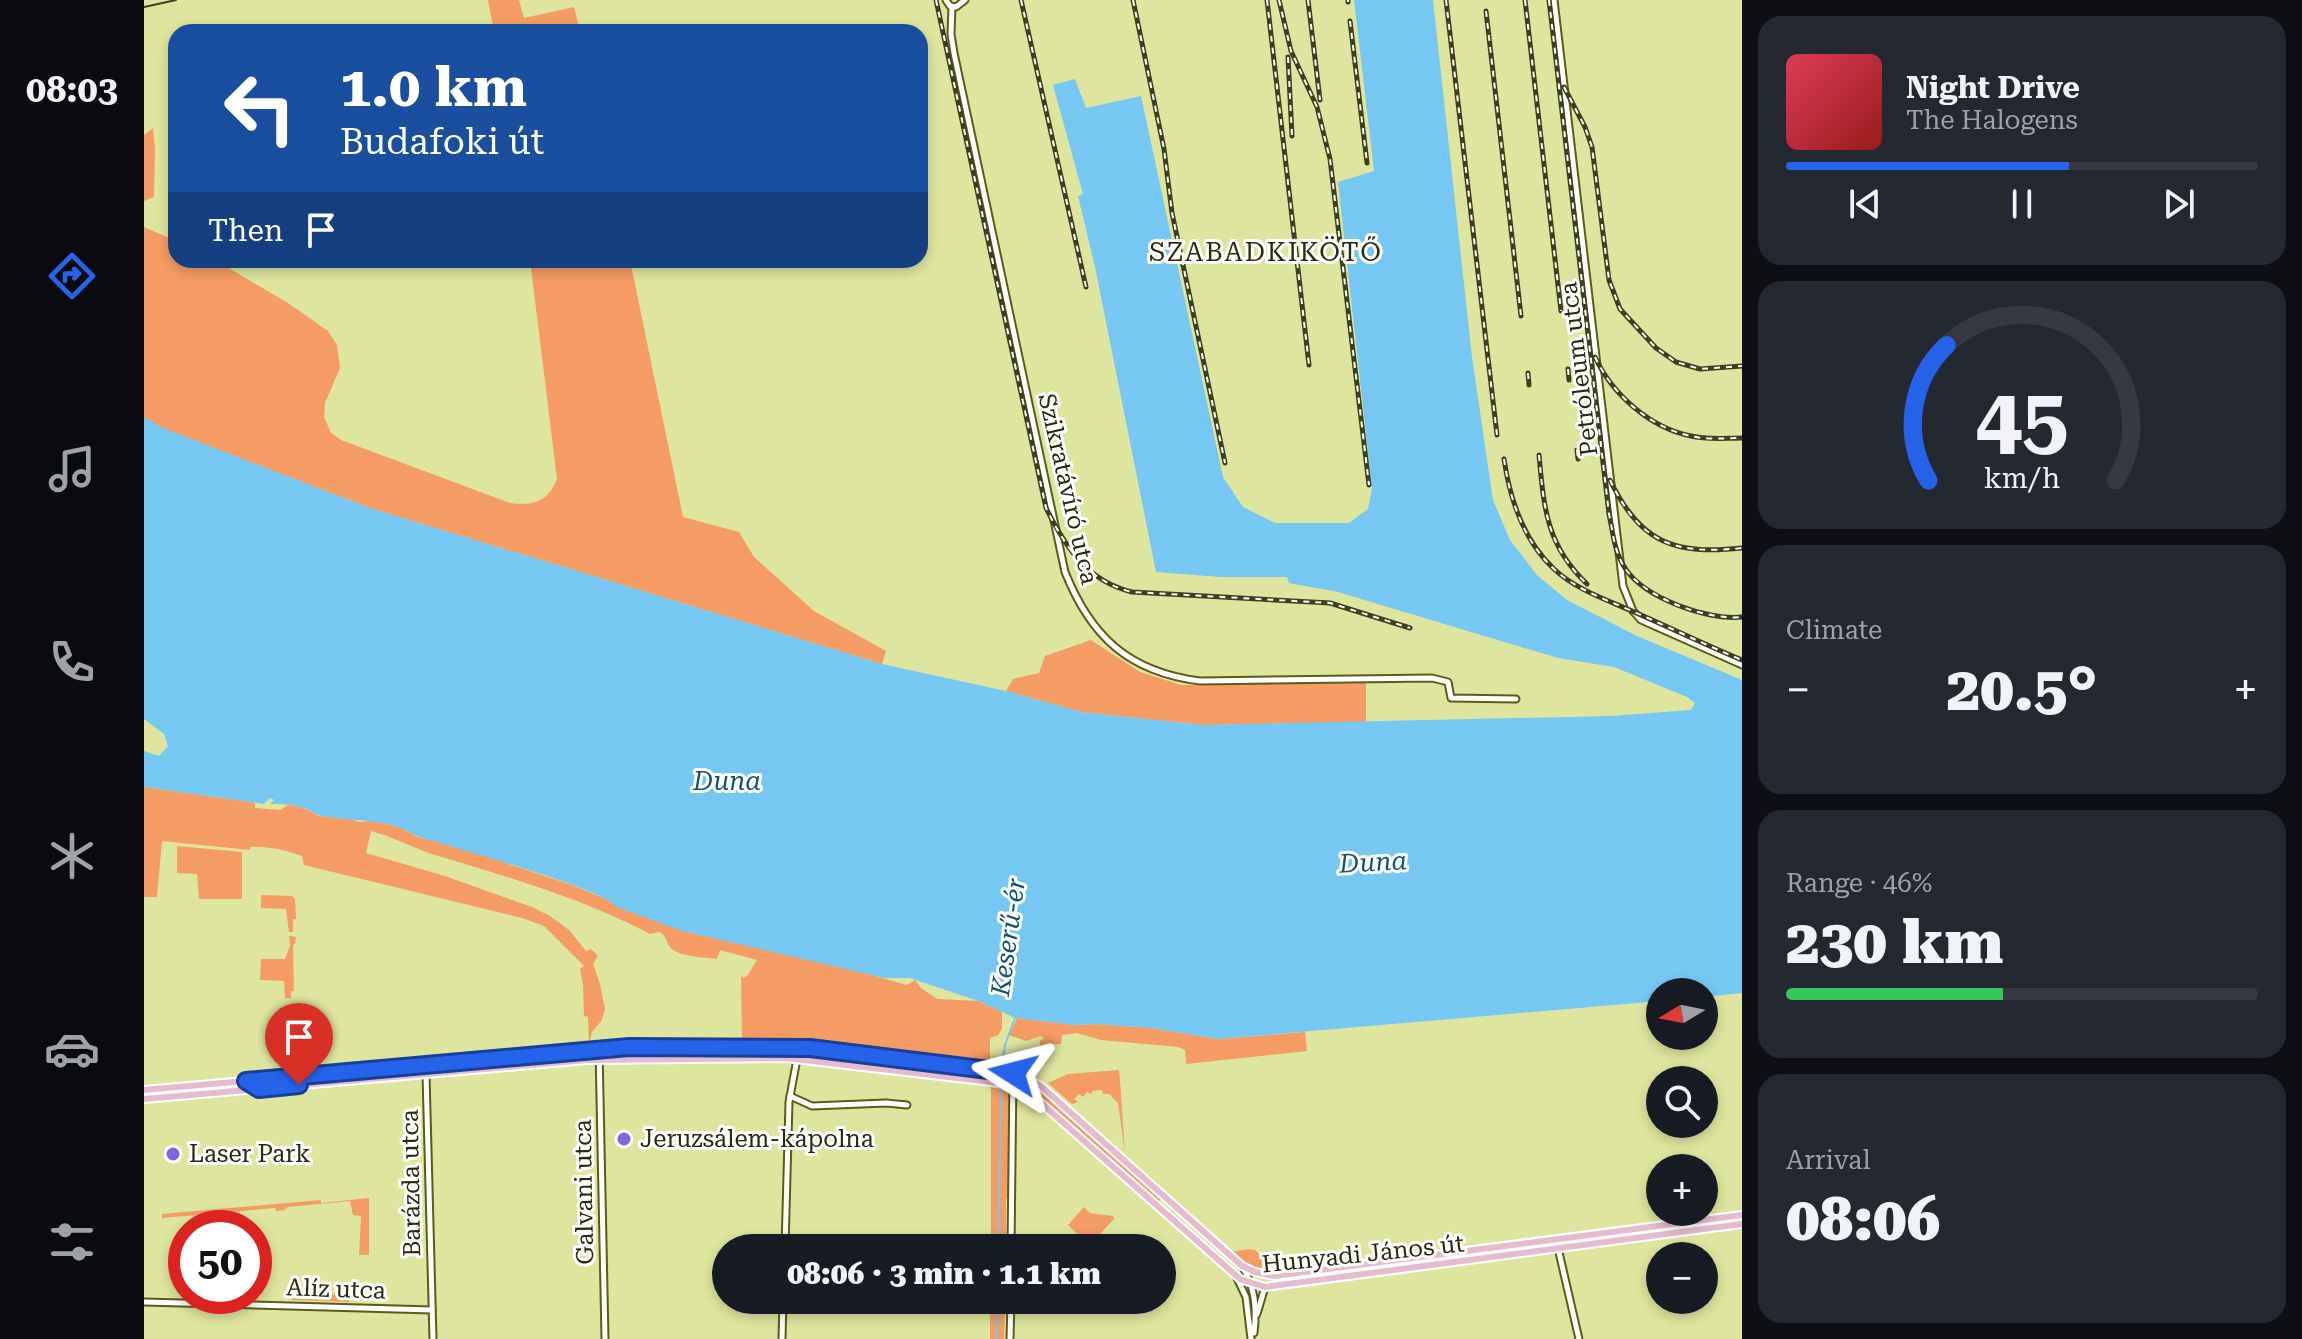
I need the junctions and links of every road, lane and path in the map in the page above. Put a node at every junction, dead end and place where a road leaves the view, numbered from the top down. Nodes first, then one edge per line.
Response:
1 (946, 0) edge
2 (965, 0) edge
3 (1554, 0) edge
4 (955, 7) junction
5 (1742, 665) edge
6 (1516, 699) dead end
7 (651, 1047) junction
8 (799, 1048) junction
9 (599, 1049) junction
10 (558, 1053) junction
11 (797, 1059) junction
12 (599, 1060) junction
13 (651, 1060) junction
14 (559, 1062) junction
15 (425, 1065) junction
16 (1013, 1073) junction
17 (316, 1074) junction
18 (426, 1074) junction
19 (303, 1076) junction
20 (246, 1081) junction
21 (328, 1083) junction
22 (310, 1085) junction
23 (1011, 1086) junction
24 (259, 1089) junction
25 (144, 1090) edge
26 (237, 1091) junction
27 (790, 1096) junction
28 (144, 1099) edge
29 (907, 1105) dead end
30 (1167, 1198) junction
31 (1159, 1207) junction
32 (1742, 1215) edge
33 (1186, 1216) junction
34 (1718, 1218) edge
35 (1178, 1224) junction
36 (1742, 1224) edge
37 (1646, 1226) edge
38 (1669, 1226) edge
39 (1670, 1233) junction
40 (785, 1234) edge
41 (1011, 1234) edge
42 (1556, 1238) junction
43 (1510, 1244) junction
44 (1558, 1248) junction
45 (1523, 1253) junction
46 (1441, 1254) junction
47 (1495, 1257) junction
48 (1381, 1262) junction
49 (1370, 1263) junction
50 (1442, 1264) junction
51 (1242, 1266) junction
52 (1383, 1272) junction
53 (1371, 1273) junction
54 (1235, 1275) junction
55 (1271, 1276) junction
56 (1254, 1287) junction
57 (1265, 1287) junction
58 (144, 1302) edge
59 (1248, 1309) junction
60 (432, 1310) junction
61 (783, 1314) edge
62 (1011, 1314) edge
63 (1256, 1316) junction
64 (605, 1338) edge
65 (433, 1339) edge
66 (782, 1339) edge
67 (1010, 1339) edge
68 (1252, 1339) edge
69 (1579, 1339) edge

1 - 4 street
2 - 4 street, Szikratávíró utca
3 - 5 street, Petróleum utca
4 - 6 street, Szikratávíró utca
7 - 8 main road
7 - 9 main road
7 - 13 main road
8 - 11 main road
8 - 16 main road
9 - 10 main road
9 - 12 street, Galvani utca
10 - 14 main road
10 - 15 main road
11 - 13 main road
11 - 23 main road
11 - 27 street
12 - 13 main road
12 - 14 main road
12 - 64 street, Galvani utca
14 - 18 main road
15 - 17 main road
15 - 18 main road
16 - 23 street
16 - 30 main road, Hunyadi János út
17 - 19 main road
17 - 21 main road
17 - 22 main road
18 - 21 main road
18 - 60 street, Barázda utca
19 - 20 main road
19 - 22 main road
20 - 24 main road
20 - 25 main road
20 - 26 main road
21 - 22 main road
22 - 24 main road
23 - 31 main road, Hunyadi János út
23 - 41 street
24 - 26 main road
26 - 28 main road
27 - 29 street
27 - 40 street
30 - 31 main road
30 - 33 main road, Hunyadi János út
31 - 35 main road, Hunyadi János út
32 - 34 main road, Hunyadi János út
33 - 35 main road
33 - 51 main road, Hunyadi János út
35 - 54 main road, Hunyadi János út
36 - 39 main road, Hunyadi János út
37 - 42 main road, Hunyadi János út
38 - 39 main road
39 - 44 main road, Hunyadi János út
42 - 43 main road, Hunyadi János út
42 - 44 main road
43 - 45 main road
43 - 46 main road, Hunyadi János út
43 - 47 main road
44 - 45 main road, Hunyadi János út
44 - 69 street
45 - 47 main road, Hunyadi János út
46 - 48 main road, Hunyadi János út
46 - 50 main road
47 - 50 main road, Hunyadi János út
48 - 49 main road, Hunyadi János út
48 - 52 main road
49 - 53 main road
49 - 55 main road, Hunyadi János út
50 - 52 main road, Hunyadi János út
51 - 55 main road, Hunyadi János út
51 - 56 street
52 - 53 main road, Hunyadi János út
53 - 57 main road, Hunyadi János út
54 - 56 main road, Hunyadi János út
54 - 59 street
55 - 56 main road
56 - 57 main road, Hunyadi János út
56 - 59 street
56 - 63 street
57 - 63 street
58 - 60 street, Alíz utca
59 - 68 street
60 - 65 street, Barázda utca
61 - 66 street
62 - 67 street
63 - 68 street

